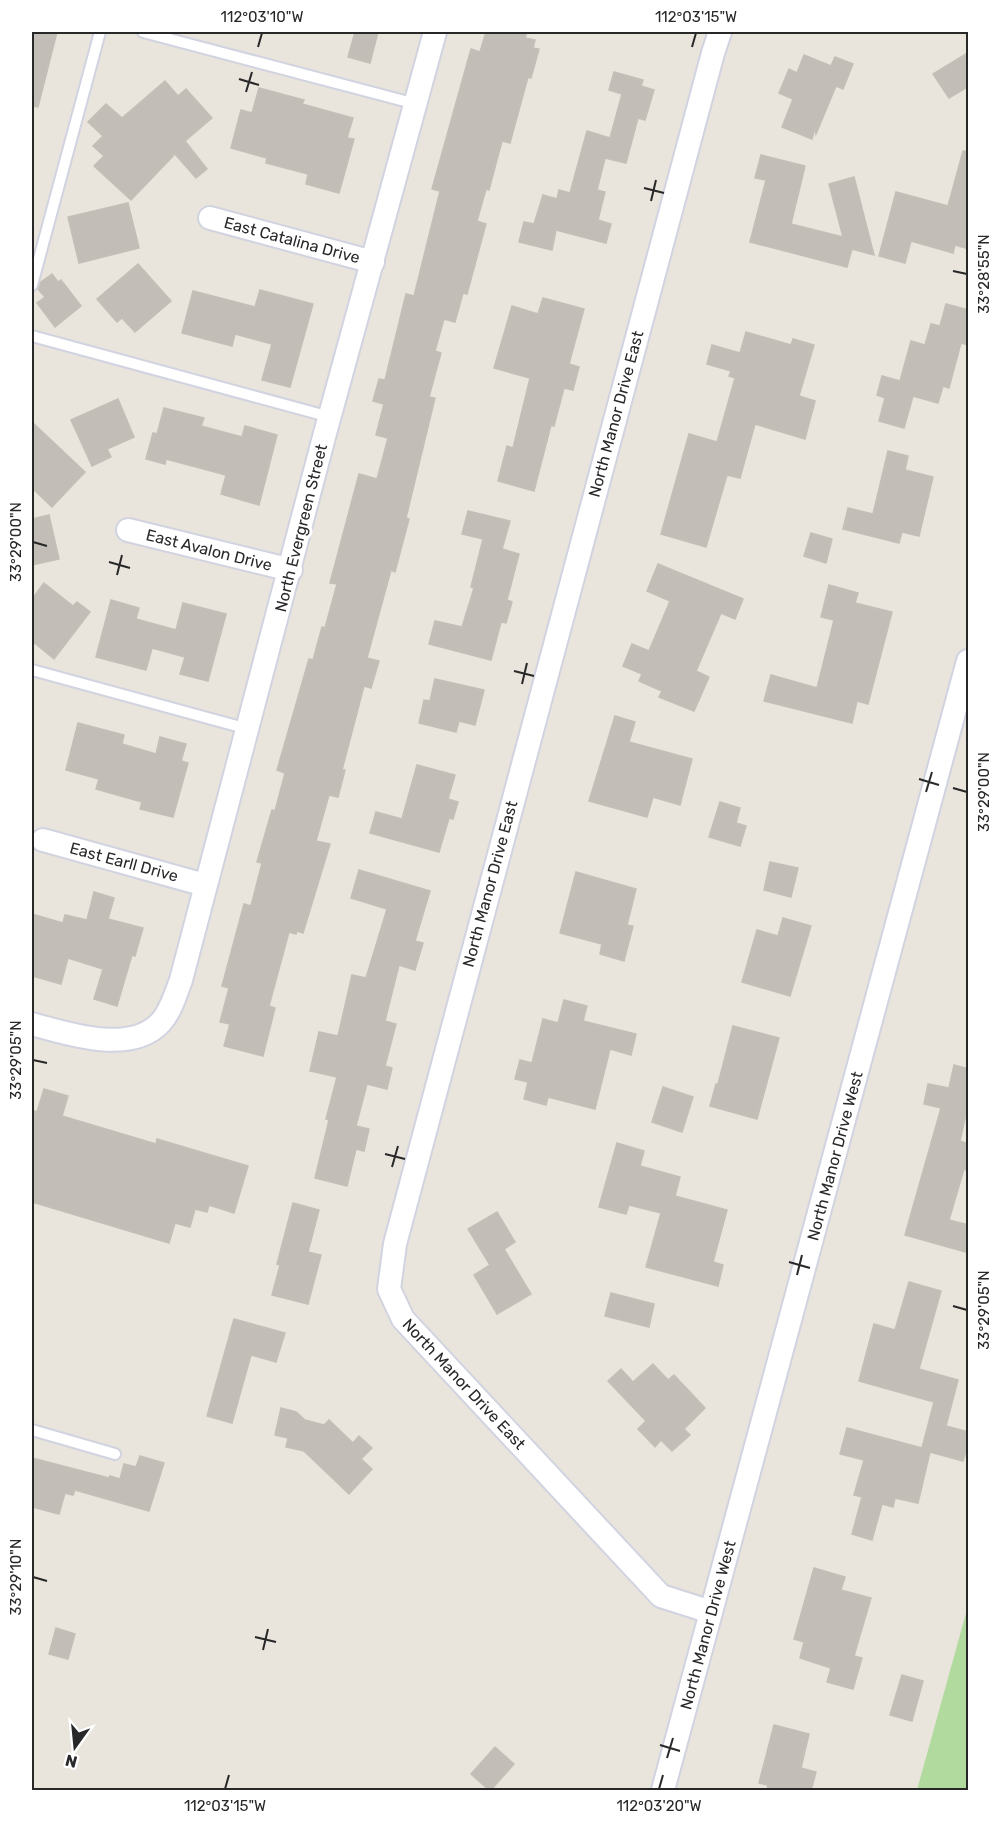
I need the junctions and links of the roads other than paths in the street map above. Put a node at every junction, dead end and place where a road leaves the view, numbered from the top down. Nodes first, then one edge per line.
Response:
1 (100, 32) edge
2 (143, 32) edge
3 (435, 32) edge
4 (720, 32) edge
5 (417, 104) junction
6 (210, 218) dead end
7 (373, 262) junction
8 (32, 285) edge
9 (32, 336) edge
10 (330, 417) junction
11 (128, 530) dead end
12 (291, 570) junction
13 (969, 661) edge
14 (32, 670) edge
15 (248, 729) junction
16 (43, 840) dead end
17 (205, 885) junction
18 (32, 1024) edge
19 (32, 1430) edge
20 (115, 1454) dead end
21 (711, 1612) junction
22 (663, 1791) edge

1 - 8 lane
2 - 5 lane
3 - 5 street, North Evergreen Street
4 - 21 street, North Manor Drive East
5 - 7 street, North Evergreen Street
6 - 7 street, East Catalina Drive
7 - 10 street, North Evergreen Street
9 - 10 lane
10 - 12 street, North Evergreen Street
11 - 12 street, East Avalon Drive
12 - 15 street, North Evergreen Street
13 - 21 street, North Manor Drive West
14 - 15 lane
15 - 17 street, North Evergreen Street
16 - 17 street, East Earll Drive
17 - 18 street, North Evergreen Street
19 - 20 lane
21 - 22 street, North Manor Drive West

